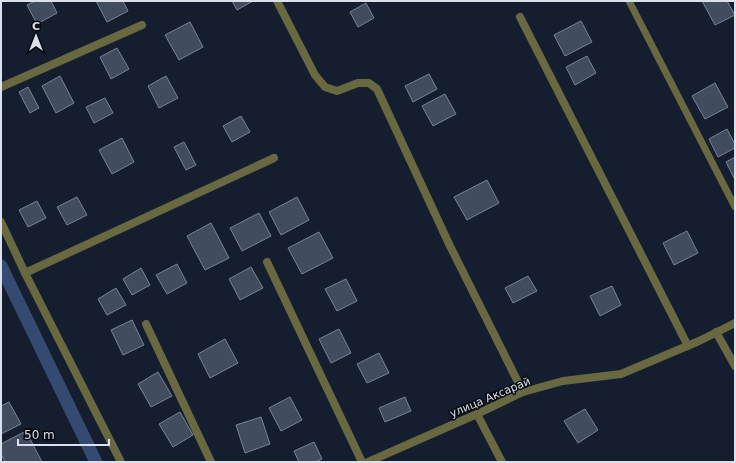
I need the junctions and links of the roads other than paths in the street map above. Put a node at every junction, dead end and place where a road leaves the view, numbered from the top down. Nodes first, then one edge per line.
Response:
1 (277, 1) edge
2 (628, 1) edge
3 (520, 17) dead end
4 (142, 25) dead end
5 (1, 87) edge
6 (274, 158) dead end
7 (735, 207) edge
8 (1, 222) edge
9 (267, 262) dead end
10 (25, 273) junction
11 (735, 323) edge
12 (146, 324) dead end
13 (716, 332) junction
14 (688, 346) junction
15 (735, 366) edge
16 (523, 392) junction
17 (477, 414) junction
18 (121, 462) edge
19 (210, 462) edge
20 (362, 462) edge
21 (368, 462) edge
22 (502, 462) edge

1 - 16 street
2 - 7 lane
3 - 14 street
4 - 5 street
6 - 10 street
8 - 10 street
9 - 20 street
10 - 18 street
11 - 13 street, улица Аксарай
12 - 19 street
13 - 14 street, улица Аксарай
13 - 15 street
14 - 16 street, улица Аксарай
16 - 17 street, улица Аксарай
17 - 21 street, улица Аксарай
17 - 22 street

